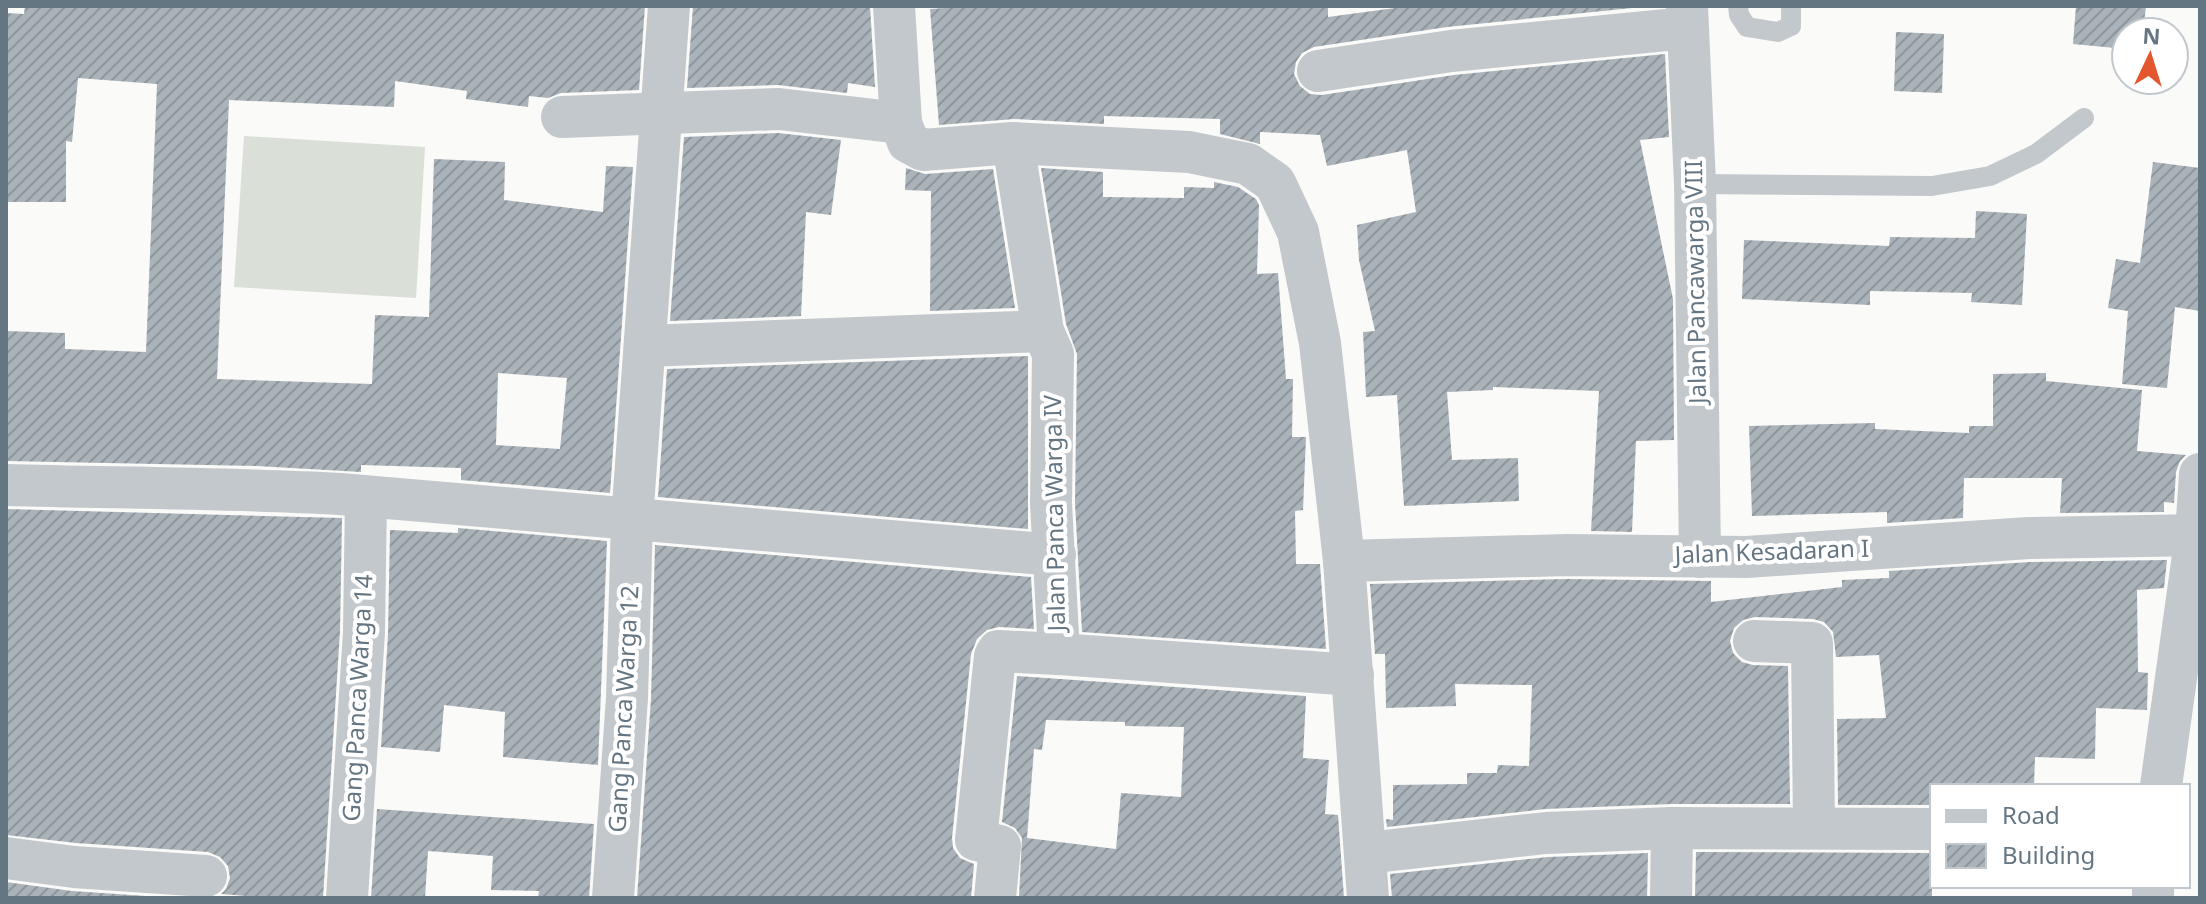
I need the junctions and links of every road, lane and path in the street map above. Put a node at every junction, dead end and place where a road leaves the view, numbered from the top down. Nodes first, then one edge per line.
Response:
1 (669, 6) edge
2 (894, 6) edge
3 (1738, 6) edge
4 (1791, 6) edge
5 (1687, 17) edge
6 (1318, 71) dead end
7 (661, 112) junction
8 (562, 117) dead end
9 (2084, 118) dead end
10 (901, 123) junction
11 (1013, 143) junction
12 (1695, 184) junction
13 (1043, 331) junction
14 (646, 346) junction
15 (2200, 474) edge
16 (6, 485) edge
17 (366, 497) junction
18 (632, 520) junction
19 (2198, 534) edge
20 (1055, 555) junction
21 (1700, 557) junction
22 (1344, 561) junction
23 (1754, 641) dead end
24 (1059, 654) junction
25 (1353, 675) junction
26 (2161, 784) edge
27 (1672, 828) junction
28 (1814, 828) junction
29 (1930, 829) edge
30 (1366, 853) junction
31 (6, 858) edge
32 (206, 876) dead end
33 (72, 883) edge
34 (347, 898) edge
35 (613, 898) edge
36 (995, 898) edge
37 (1368, 898) edge
38 (1671, 898) edge

1 - 7 street, Gang Panca Warga 12
2 - 10 street
3 - 4 lane
5 - 6 street
5 - 12 street, Jalan Pancawarga VIII
7 - 8 street
7 - 10 street
7 - 14 street, Gang Panca Warga 12
9 - 12 lane
10 - 11 street
11 - 13 street, Jalan Panca Warga IV
11 - 22 street
12 - 21 street, Jalan Pancawarga VIII
13 - 14 street
13 - 20 street, Jalan Panca Warga IV
14 - 18 street, Gang Panca Warga 12
15 - 19 street
16 - 17 street
17 - 18 street
17 - 34 street, Gang Panca Warga 14
18 - 20 street
18 - 35 street, Gang Panca Warga 12
19 - 21 street, Jalan Kesadaran I
19 - 26 street
20 - 24 street, Jalan Panca Warga IV
21 - 22 street, Jalan Kesadaran I
22 - 25 street
23 - 28 street
24 - 25 street
24 - 36 street, Jalan Panca Warga IV
25 - 30 street
27 - 28 street
27 - 30 street
27 - 38 street
28 - 29 street
30 - 37 street
31 - 33 street
32 - 33 street

